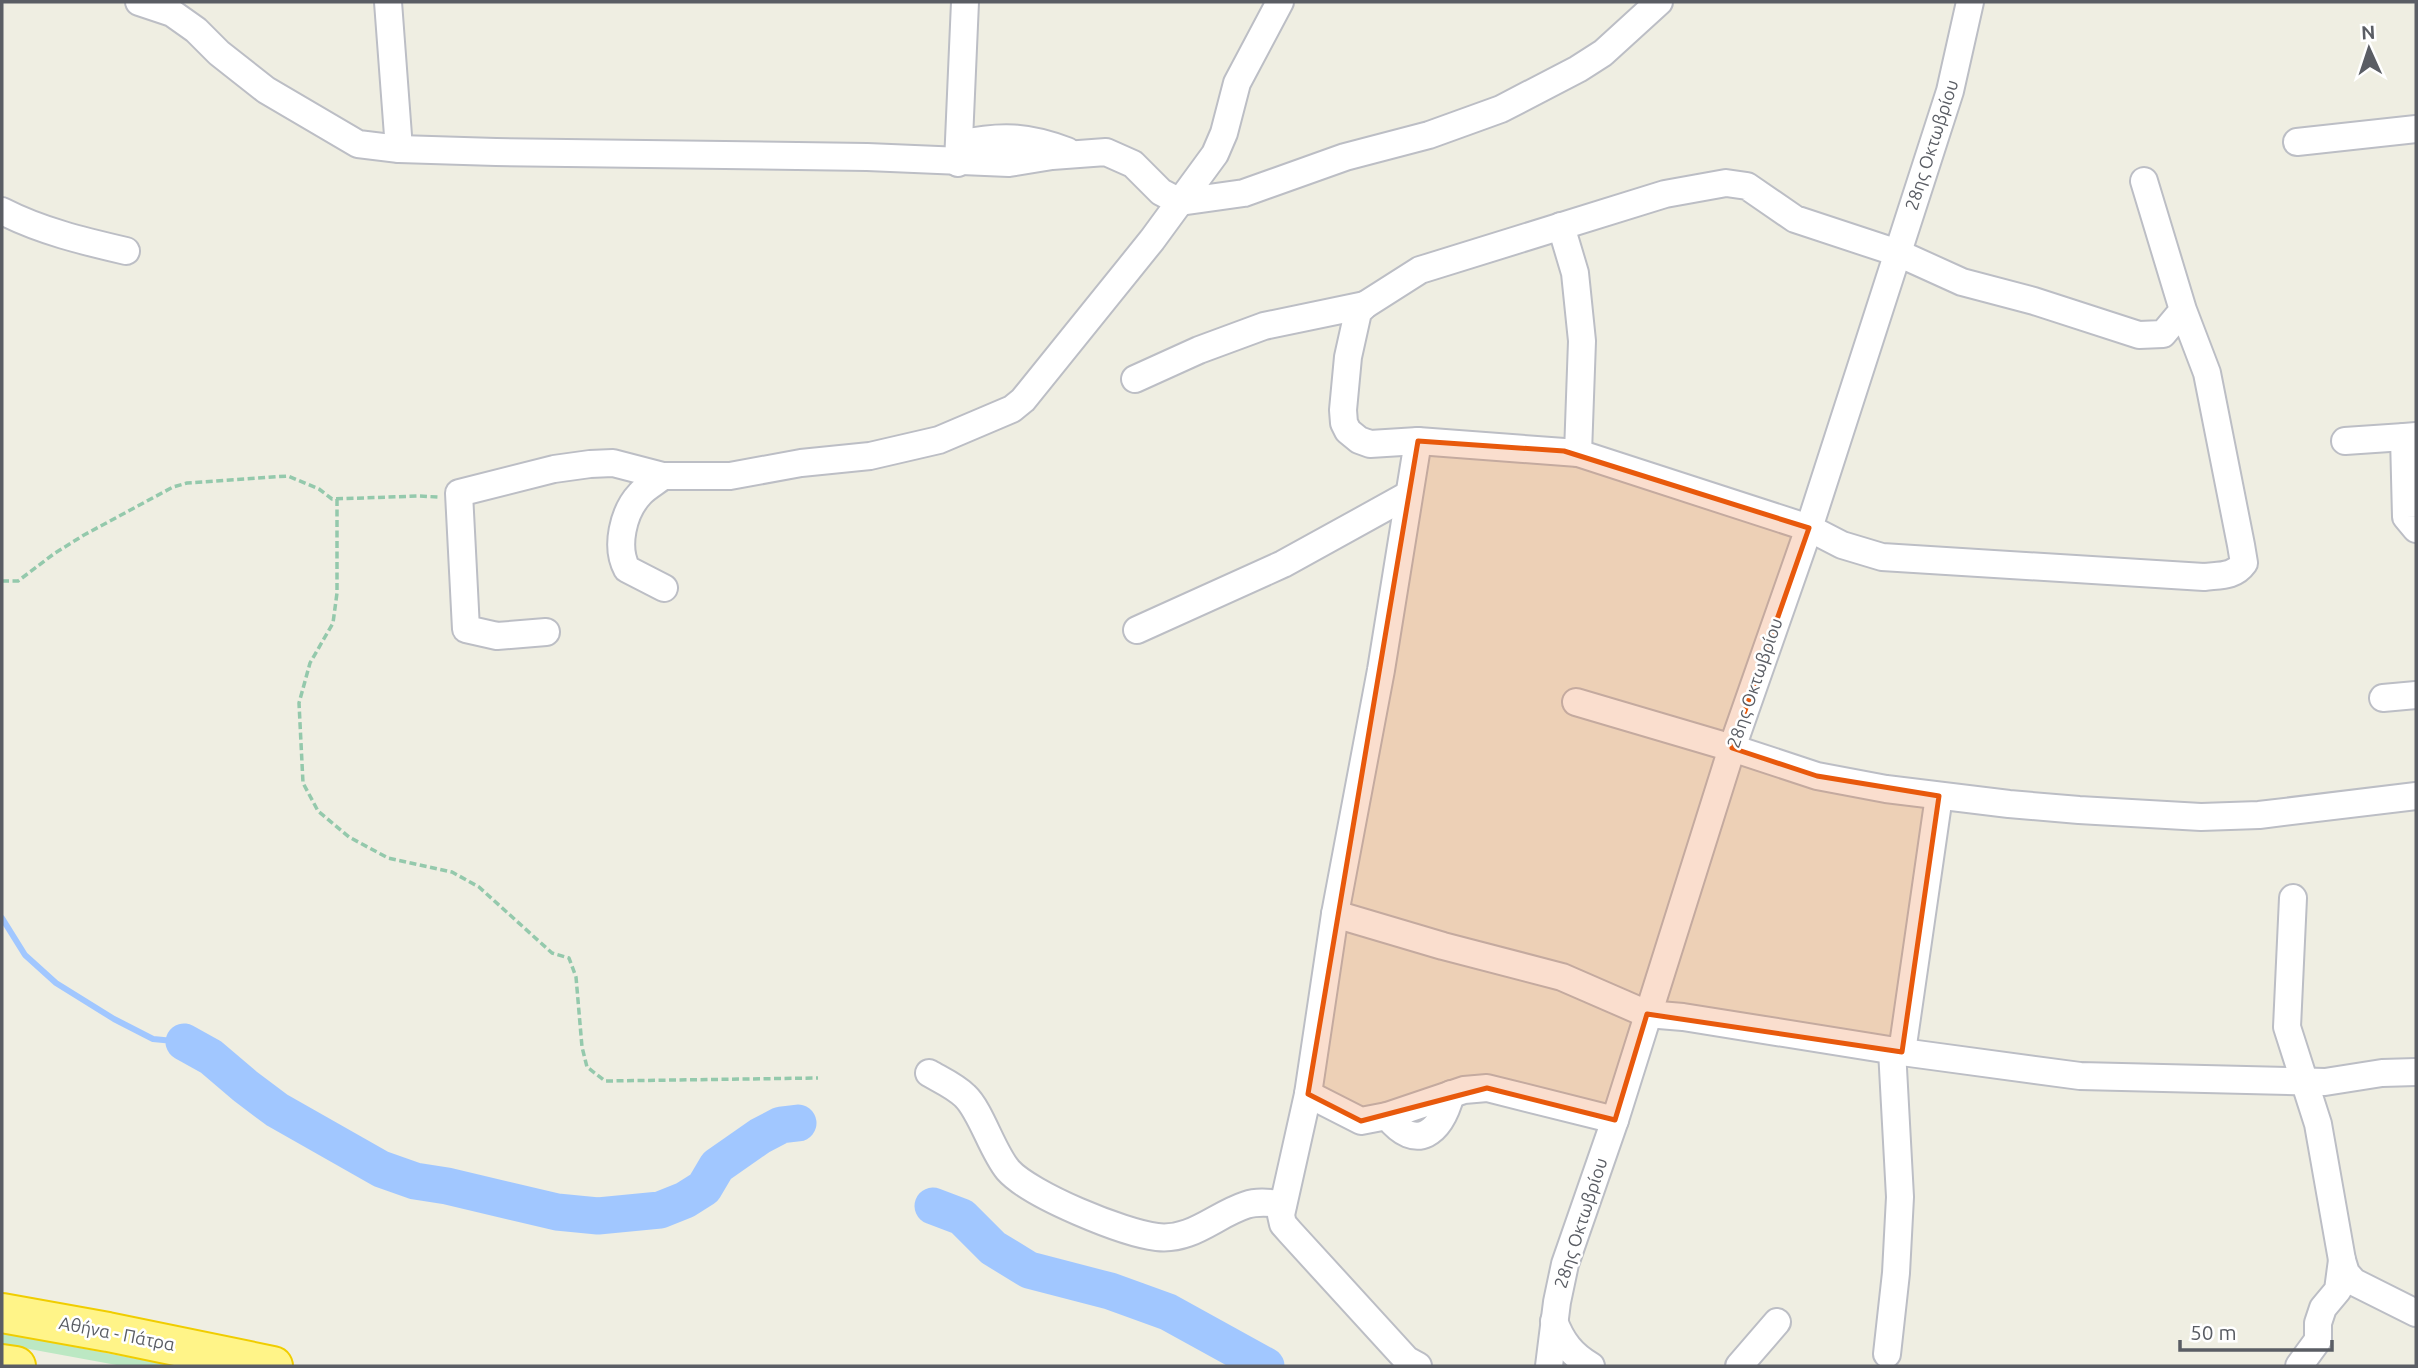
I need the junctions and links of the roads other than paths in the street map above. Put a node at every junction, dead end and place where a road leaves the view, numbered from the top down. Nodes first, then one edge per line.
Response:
1 (139, 2) edge
2 (388, 2) edge
3 (965, 2) edge
4 (1280, 2) edge
5 (1660, 2) edge
6 (1970, 2) edge
7 (2416, 129) edge
8 (2297, 142) dead end
9 (399, 149) junction
10 (959, 153) junction
11 (2144, 181) dead end
12 (1180, 202) junction
13 (2, 211) edge
14 (1561, 226) junction
15 (126, 251) dead end
16 (1898, 253) junction
17 (1365, 304) junction
18 (2183, 310) junction
19 (1135, 379) dead end
20 (2410, 436) edge
21 (1418, 441) junction
22 (2346, 441) dead end
23 (1578, 453) junction
24 (663, 476) junction
25 (1408, 495) junction
26 (1809, 528) junction
27 (2416, 529) edge
28 (664, 588) dead end
29 (1137, 630) dead end
30 (546, 632) dead end
31 (2416, 695) edge
32 (2384, 698) dead end
33 (1576, 702) dead end
34 (1732, 748) junction
35 (1939, 796) junction
36 (2416, 796) edge
37 (2293, 898) dead end
38 (1335, 914) junction
39 (1647, 1014) junction
40 (1897, 1051) junction
41 (2416, 1072) edge
42 (929, 1073) dead end
43 (2305, 1081) junction
44 (1308, 1094) junction
45 (1615, 1120) junction
46 (1283, 1204) junction
47 (2342, 1260) junction
48 (2, 1313) edge
49 (2416, 1313) edge
50 (1554, 1321) junction
51 (1777, 1322) dead end
52 (1887, 1354) dead end
53 (2, 1364) edge
54 (16, 1366) edge
55 (273, 1366) edge
56 (1418, 1366) edge
57 (1549, 1366) edge
58 (1591, 1366) edge
59 (1740, 1366) edge
60 (2299, 1366) edge

1 - 9 street
2 - 9 street
3 - 10 street
4 - 12 street
5 - 12 street
6 - 16 street, 28ης Οκτωβρίου
7 - 8 street
9 - 10 street
10 - 12 street
11 - 18 street
12 - 24 street
13 - 15 street
14 - 16 street
14 - 17 street
14 - 23 street
16 - 18 street
16 - 26 street, 28ης Οκτωβρίου
17 - 19 street
17 - 21 street
18 - 26 street
20 - 22 street
20 - 27 street
21 - 23 street
21 - 25 street
23 - 26 street
24 - 28 street
24 - 30 street
25 - 29 street
25 - 38 street
26 - 34 street, 28ης Οκτωβρίου
31 - 32 street
33 - 34 street
34 - 35 street
34 - 39 street, 28ης Οκτωβρίου
35 - 36 street
35 - 40 street
37 - 43 street
38 - 39 street
38 - 44 street
39 - 40 street
39 - 45 street, 28ης Οκτωβρίου
40 - 43 street
40 - 52 street
41 - 43 street
42 - 46 street
43 - 47 street
44 - 45 street
44 - 46 street
45 - 50 street, 28ης Οκτωβρίου
46 - 56 street
47 - 49 street
47 - 60 street
48 - 55 highway, Αθήνα - Πάτρα
50 - 57 street, 28ης Οκτωβρίου
50 - 58 street
51 - 59 street
53 - 54 highway

